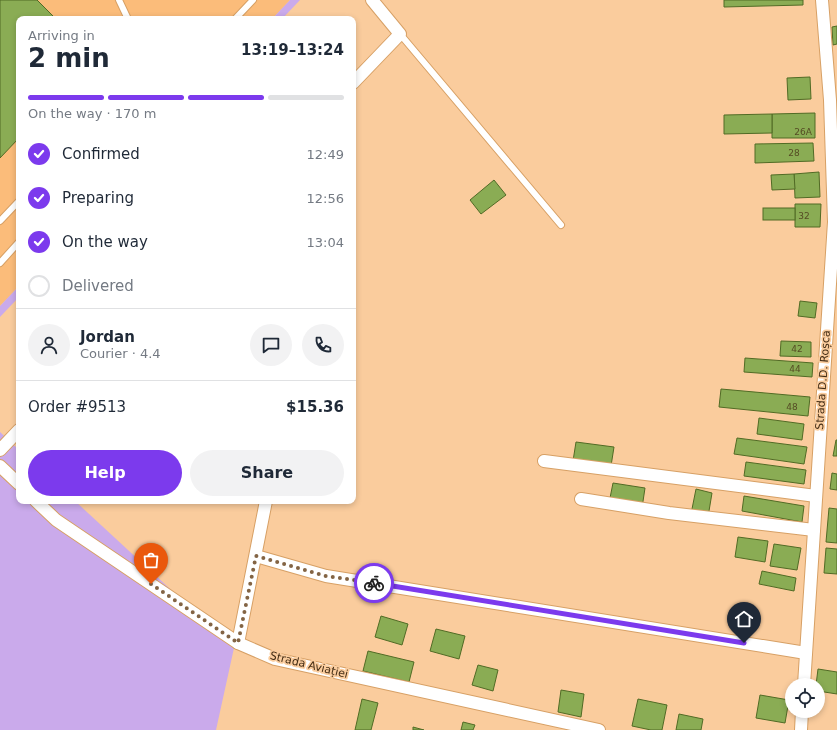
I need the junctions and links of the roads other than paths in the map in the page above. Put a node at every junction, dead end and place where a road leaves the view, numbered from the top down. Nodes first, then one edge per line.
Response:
1 (119, 0) edge
2 (253, 0) edge
3 (372, 0) edge
4 (822, 0) edge
5 (127, 16) edge
6 (238, 16) edge
7 (400, 34) junction
8 (356, 80) edge
9 (16, 204) edge
10 (0, 221) edge
11 (561, 225) dead end
12 (16, 245) edge
13 (0, 263) edge
14 (16, 433) edge
15 (0, 450) edge
16 (544, 461) dead end
17 (0, 466) edge
18 (16, 481) edge
19 (816, 496) junction
20 (581, 499) dead end
21 (39, 504) edge
22 (265, 504) edge
23 (814, 530) junction
24 (256, 556) junction
25 (238, 643) junction
26 (806, 653) junction
27 (804, 678) edge
28 (802, 718) edge
29 (599, 730) edge
30 (801, 730) edge

1 - 5 lane
2 - 6 lane
3 - 7 street
4 - 19 street, Strada D.D. Roșca
7 - 8 street
7 - 11 lane
9 - 10 lane
12 - 13 lane
14 - 15 street
16 - 19 street
17 - 18 street
19 - 23 street, Strada D.D. Roșca
20 - 23 street
21 - 25 street, Strada Aviației
22 - 24 street
23 - 26 street, Strada D.D. Roșca
24 - 25 street
24 - 26 street
25 - 29 street, Strada Aviației
26 - 27 street, Strada D.D. Roșca
28 - 30 street

